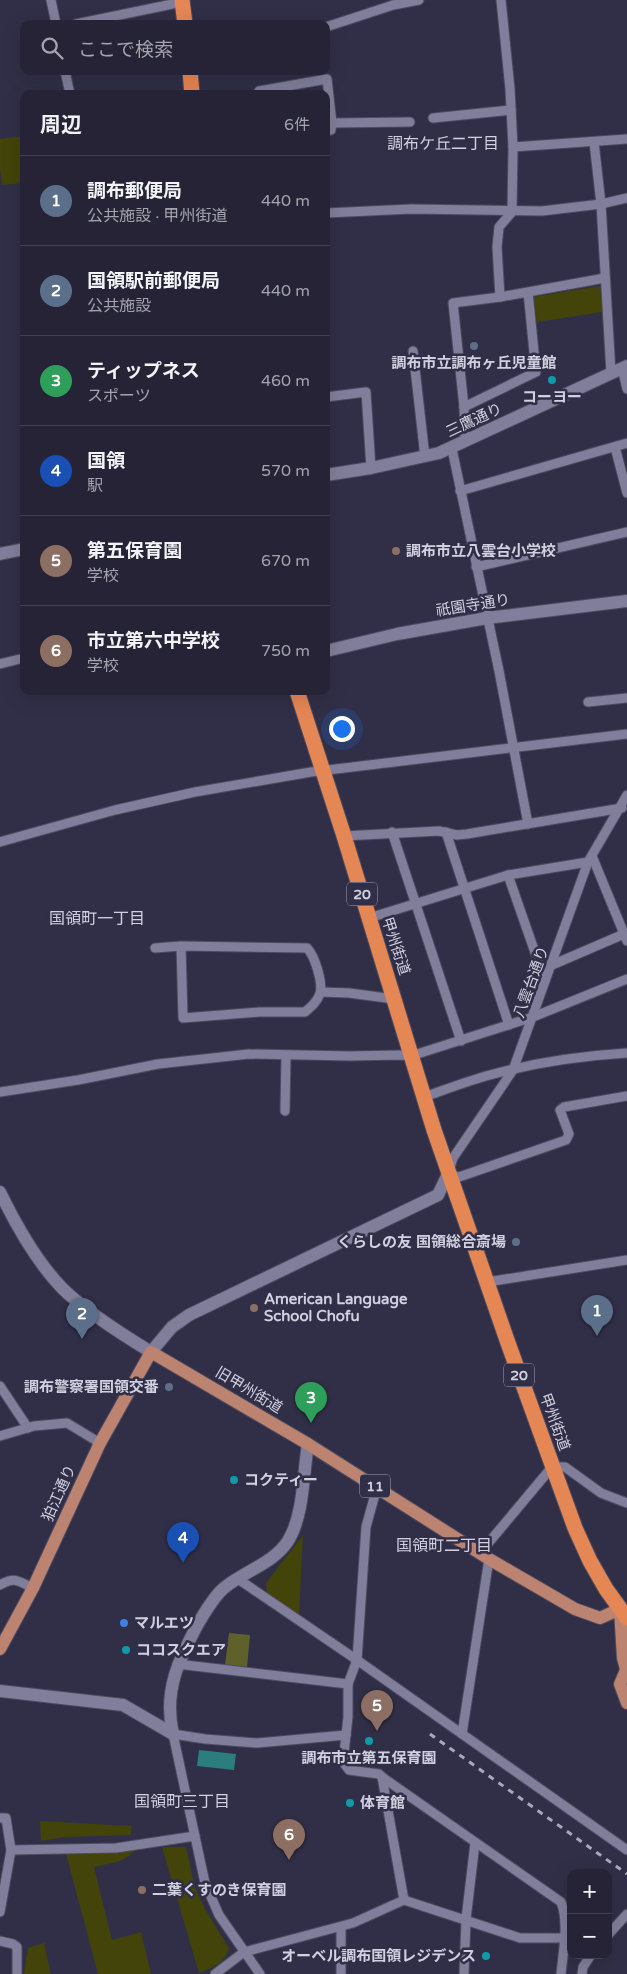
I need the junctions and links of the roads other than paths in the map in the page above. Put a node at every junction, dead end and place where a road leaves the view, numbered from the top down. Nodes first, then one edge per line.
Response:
1 (51, 0) edge
2 (418, 0) edge
3 (501, 0) edge
4 (182, 1) edge
5 (55, 20) edge
6 (94, 20) edge
7 (184, 20) edge
8 (330, 26) edge
9 (66, 75) edge
10 (190, 75) edge
11 (69, 90) edge
12 (192, 90) edge
13 (265, 90) edge
14 (327, 90) edge
15 (511, 110) junction
16 (433, 118) dead end
17 (410, 122) dead end
18 (330, 127) edge
19 (627, 139) edge
20 (594, 142) junction
21 (513, 147) junction
22 (627, 198) edge
23 (601, 204) junction
24 (512, 212) junction
25 (330, 213) edge
26 (605, 278) junction
27 (528, 292) junction
28 (500, 297) junction
29 (413, 351) dead end
30 (620, 369) edge
31 (627, 389) edge
32 (330, 396) edge
33 (464, 407) junction
34 (465, 442) junction
35 (627, 443) edge
36 (615, 447) junction
37 (452, 448) junction
38 (425, 457) junction
39 (371, 468) junction
40 (330, 474) edge
41 (460, 491) junction
42 (627, 493) edge
43 (627, 532) edge
44 (20, 549) edge
45 (0, 554) edge
46 (476, 567) junction
47 (627, 601) edge
48 (487, 618) junction
49 (330, 651) edge
50 (20, 659) edge
51 (0, 664) edge
52 (298, 695) edge
53 (627, 698) edge
54 (588, 702) dead end
55 (627, 734) edge
56 (514, 749) junction
57 (324, 771) junction
58 (627, 795) edge
59 (625, 807) edge
60 (528, 824) junction
61 (392, 832) junction
62 (446, 832) junction
63 (344, 836) junction
64 (0, 842) edge
65 (590, 859) junction
66 (508, 875) junction
67 (464, 889) junction
68 (415, 903) junction
69 (369, 918) junction
70 (626, 937) edge
71 (181, 946) junction
72 (155, 948) dead end
73 (552, 965) junction
74 (627, 979) edge
75 (546, 981) junction
76 (321, 992) junction
77 (394, 999) junction
78 (533, 1017) junction
79 (509, 1025) junction
80 (461, 1041) junction
81 (627, 1052) edge
82 (286, 1056) junction
83 (411, 1056) junction
84 (513, 1070) junction
85 (0, 1092) edge
86 (627, 1096) edge
87 (424, 1098) junction
88 (285, 1111) dead end
89 (448, 1156) junction
90 (454, 1176) junction
91 (0, 1192) edge
92 (627, 1260) edge
93 (487, 1282) junction
94 (151, 1352) junction
95 (0, 1386) edge
96 (28, 1428) junction
97 (0, 1436) edge
98 (100, 1443) junction
99 (308, 1444) junction
100 (552, 1467) junction
101 (377, 1487) junction
102 (627, 1503) edge
103 (485, 1556) junction
104 (238, 1579) junction
105 (0, 1585) edge
106 (33, 1588) junction
107 (624, 1614) edge
108 (0, 1649) edge
109 (357, 1660) junction
110 (177, 1664) junction
111 (626, 1672) edge
112 (348, 1684) junction
113 (0, 1691) edge
114 (627, 1703) edge
115 (173, 1734) junction
116 (462, 1734) junction
117 (346, 1735) junction
118 (382, 1777) junction
119 (0, 1818) edge
120 (195, 1836) junction
121 (475, 1843) junction
122 (11, 1850) junction
123 (627, 1850) edge
124 (404, 1900) junction
125 (0, 1912) edge
126 (627, 1914) edge
127 (466, 1919) junction
128 (341, 1927) junction
129 (612, 1931) edge
130 (564, 1938) junction
131 (0, 1941) edge
132 (244, 1952) junction
133 (589, 1959) edge
134 (16, 1974) edge
135 (215, 1974) edge
136 (260, 1974) edge
137 (341, 1974) edge
138 (464, 1974) edge
139 (561, 1974) edge
140 (582, 1974) edge

1 - 5 street
2 - 8 street
3 - 15 street
4 - 6 street
4 - 7 highway
9 - 11 street
10 - 12 highway
13 - 14 street
15 - 16 street
15 - 21 street
17 - 18 street
19 - 20 street
20 - 21 street
20 - 23 street
21 - 24 street
22 - 23 street
23 - 24 street
23 - 26 street
24 - 25 street
24 - 28 street
26 - 27 street
26 - 30 street
27 - 28 street
27 - 33 street
28 - 33 street
29 - 38 street
30 - 31 street
30 - 34 street, 三鷹通り
32 - 39 street
33 - 34 street
34 - 37 street, 三鷹通り
35 - 36 street
36 - 41 street
36 - 42 street
37 - 38 street, 三鷹通り
37 - 41 street
38 - 39 street, 三鷹通り
39 - 40 street, 三鷹通り
41 - 46 street
43 - 46 street
44 - 45 street
46 - 48 street
47 - 48 street, 祇園寺通り
48 - 49 street, 祇園寺通り
48 - 56 street
50 - 51 street
52 - 57 highway, 甲州街道 / 20
53 - 54 street
55 - 56 street
56 - 57 street
56 - 60 street
57 - 63 highway, 甲州街道 / 20
57 - 64 street
58 - 59 street, 八雲台通り
59 - 60 street
59 - 65 street, 八雲台通り
60 - 62 street
61 - 62 street
61 - 63 street
61 - 68 street
62 - 67 street
63 - 69 highway, 甲州街道 / 20
65 - 66 street
65 - 70 street
65 - 73 street, 八雲台通り
66 - 67 street
66 - 75 street
67 - 68 street
67 - 79 street
68 - 69 street
68 - 80 street
69 - 77 highway, 甲州街道 / 20
70 - 73 street
71 - 72 street
71 - 76 street
71 - 76 street
73 - 75 street, 八雲台通り
74 - 78 street
75 - 78 street, 八雲台通り
76 - 77 street
77 - 83 highway, 甲州街道 / 20
78 - 79 street
78 - 84 street, 八雲台通り
79 - 80 street
80 - 83 street
81 - 84 street
82 - 83 street
82 - 85 street
82 - 88 street
83 - 87 highway, 甲州街道 / 20
84 - 87 street
84 - 89 street, 八雲台通り
86 - 90 street
87 - 89 highway, 甲州街道 / 20
89 - 90 highway, 20
90 - 93 highway, 甲州街道 / 20
90 - 94 street
91 - 94 street, 旧甲州街道
92 - 93 street
93 - 100 highway, 甲州街道 / 20
94 - 98 main road, 狛江通り
94 - 99 main road, 旧甲州街道 / 11
95 - 96 street
96 - 97 street
96 - 98 street
98 - 106 main road, 狛江通り
99 - 101 main road, 旧甲州街道 / 11
99 - 104 street
100 - 102 street
100 - 103 street
100 - 107 highway, 甲州街道 / 20
101 - 103 main road, 旧甲州街道 / 11
101 - 109 street
103 - 107 main road, 旧甲州街道 / 11
103 - 116 street
104 - 109 street
104 - 110 street
105 - 106 street
106 - 108 main road, 狛江通り
107 - 111 main road
109 - 112 street
109 - 116 street
110 - 112 street
110 - 115 street
111 - 114 main road
112 - 117 street
113 - 115 street
115 - 117 street
115 - 120 street
116 - 123 street
117 - 118 street
118 - 121 street
118 - 124 street
119 - 122 street
120 - 122 street
120 - 132 street
121 - 127 street
121 - 130 street
122 - 125 street
124 - 127 street
124 - 128 street
126 - 129 street
127 - 130 street
127 - 138 street
128 - 132 street
128 - 137 street
130 - 139 street
131 - 134 street
132 - 135 street
132 - 136 street
133 - 140 street

